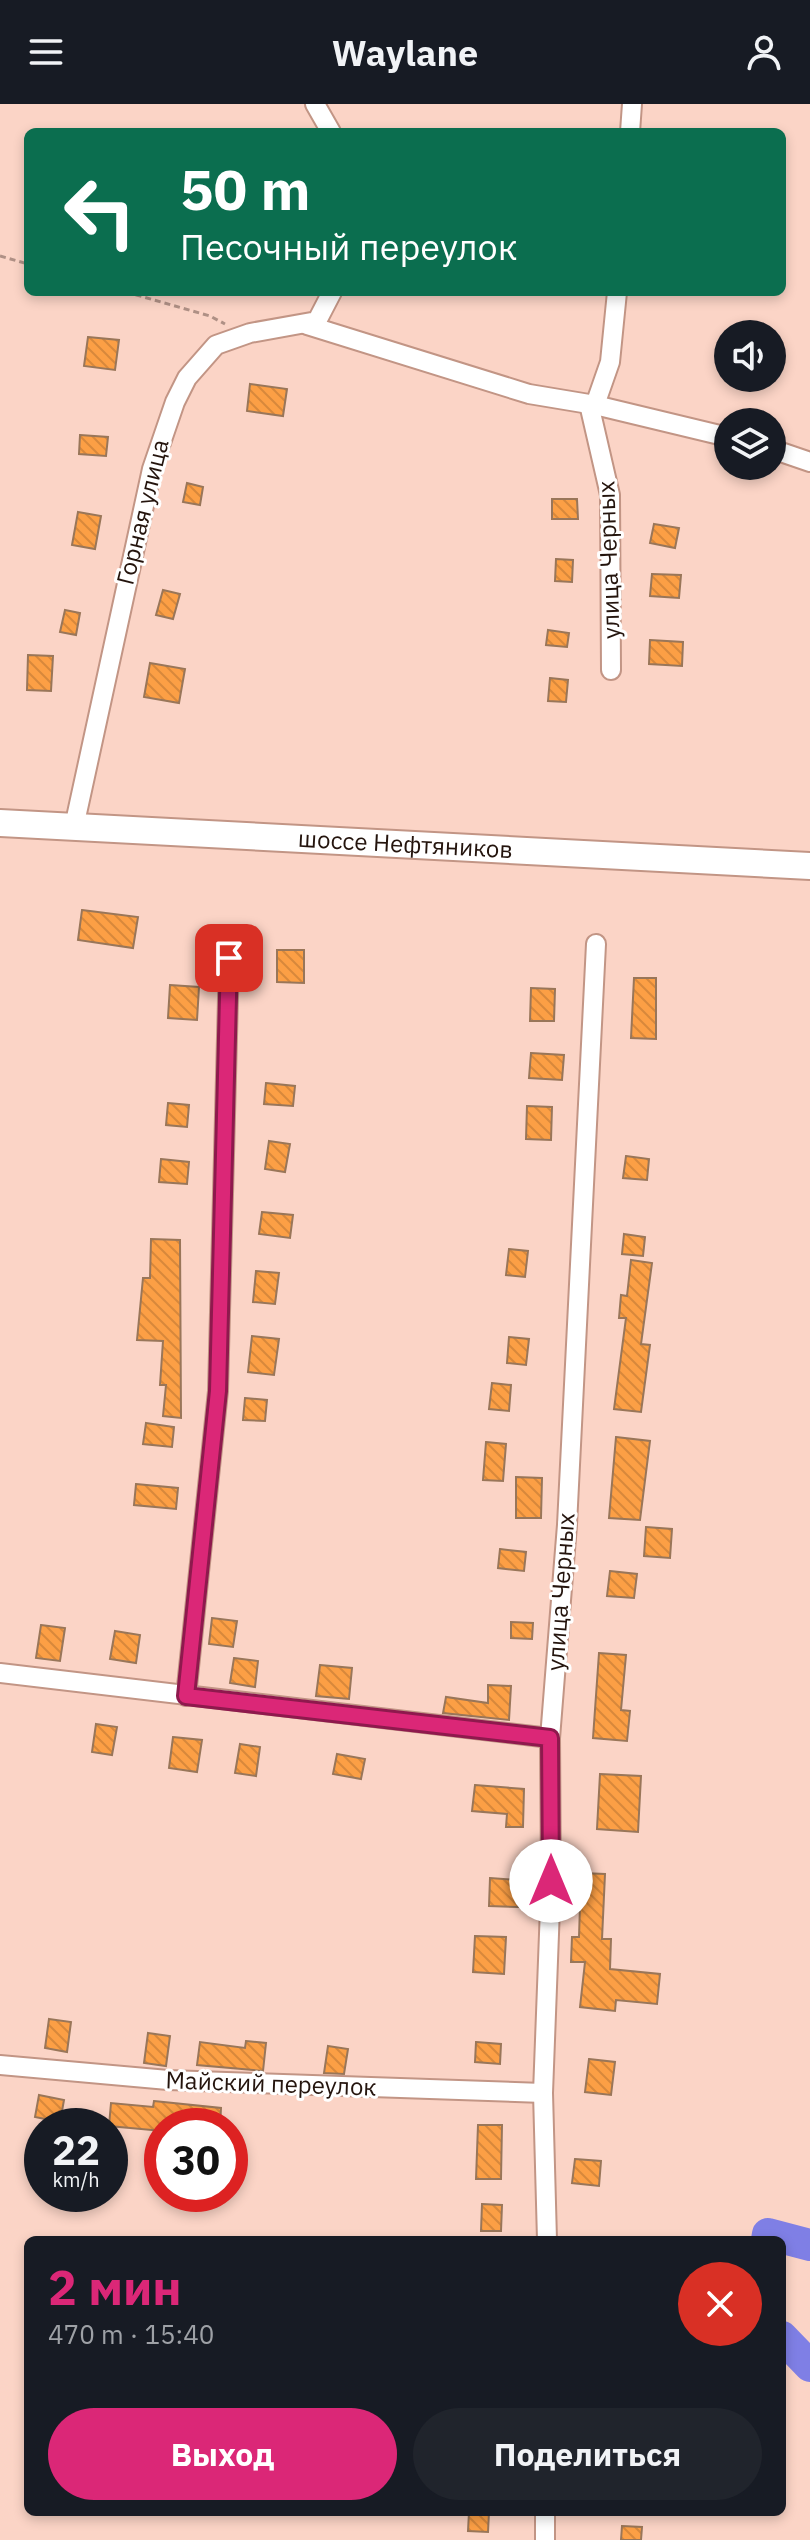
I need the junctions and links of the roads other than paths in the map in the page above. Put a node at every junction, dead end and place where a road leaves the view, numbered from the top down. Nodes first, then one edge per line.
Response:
1 (315, 104) edge
2 (632, 104) edge
3 (329, 128) edge
4 (630, 128) edge
5 (330, 296) edge
6 (617, 296) edge
7 (307, 325) junction
8 (592, 405) junction
9 (714, 434) edge
10 (786, 454) edge
11 (810, 462) edge
12 (611, 670) dead end
13 (0, 823) edge
14 (74, 827) junction
15 (810, 866) edge
16 (596, 944) dead end
17 (229, 958) dead end
18 (0, 1673) edge
19 (186, 1696) junction
20 (550, 1738) junction
21 (0, 2065) edge
22 (543, 2093) junction
23 (547, 2236) edge
24 (545, 2516) edge
25 (545, 2540) edge

1 - 3 street
2 - 4 street
5 - 7 street
6 - 8 street
7 - 8 street
7 - 14 street, Горная улица
8 - 9 street
8 - 12 street, улица Черных
10 - 11 street
13 - 14 main road, шоссе Нефтяников
14 - 15 main road, шоссе Нефтяников
16 - 20 street, улица Черных
17 - 19 street
18 - 19 street
19 - 20 street
20 - 22 street, улица Черных
21 - 22 street, Майский переулок
22 - 23 street, улица Черных
24 - 25 street

